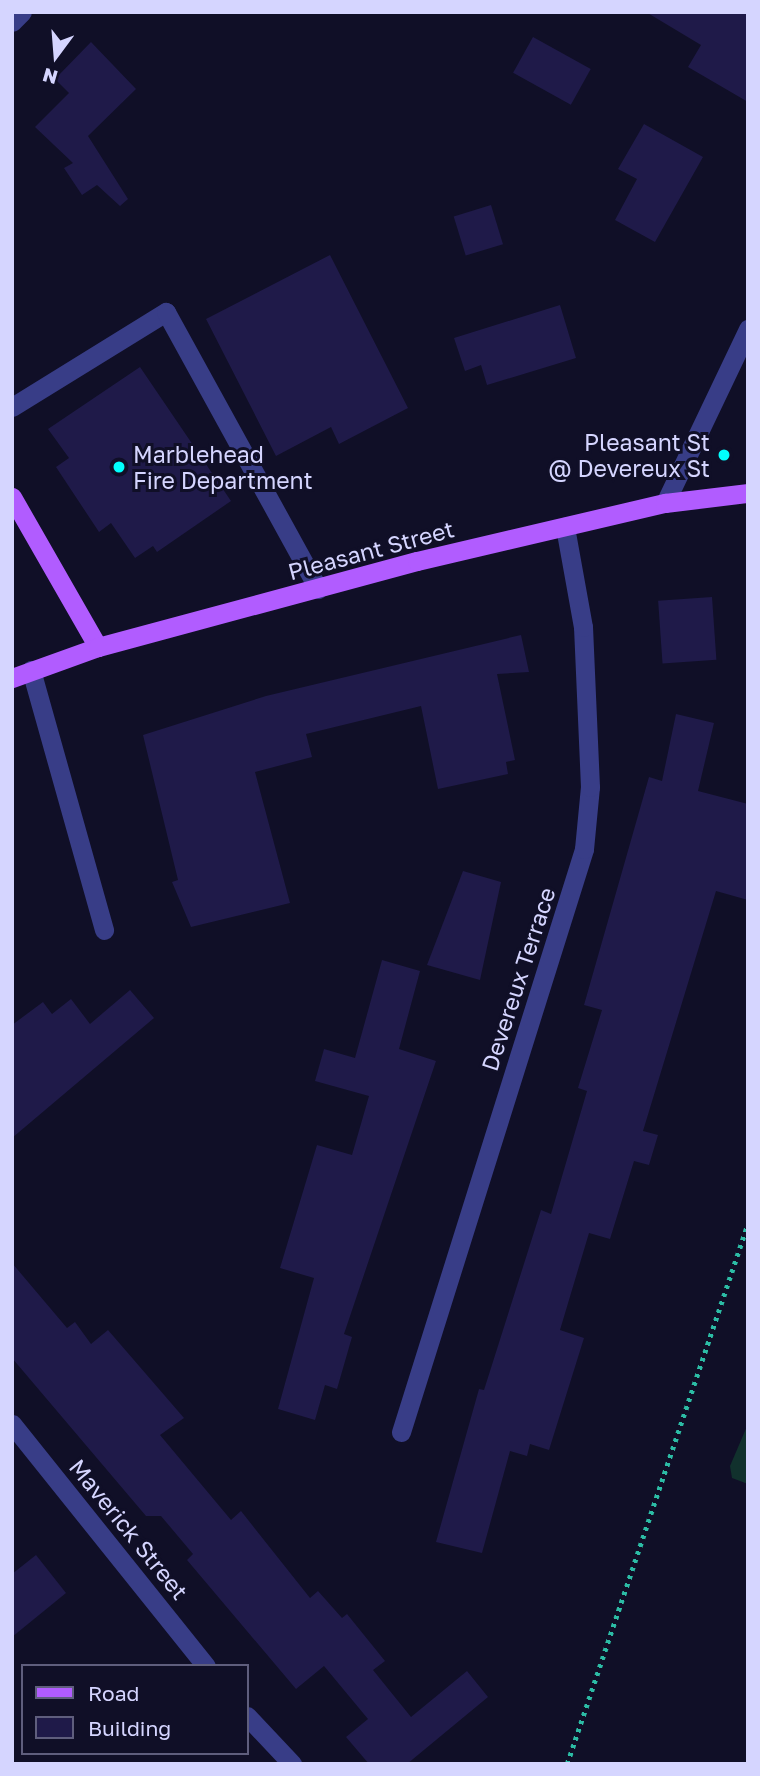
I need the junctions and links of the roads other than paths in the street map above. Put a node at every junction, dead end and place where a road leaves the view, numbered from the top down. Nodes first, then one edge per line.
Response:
1 (22, 12) edge
2 (12, 22) edge
3 (748, 329) edge
4 (12, 407) edge
5 (748, 493) edge
6 (12, 497) edge
7 (665, 503) junction
8 (565, 527) junction
9 (318, 589) junction
10 (98, 647) junction
11 (31, 670) junction
12 (12, 678) edge
13 (104, 930) dead end
14 (12, 1424) edge
15 (401, 1432) dead end
16 (204, 1664) edge
17 (248, 1717) edge
18 (292, 1764) edge

1 - 2 street
3 - 7 street
4 - 9 street
5 - 7 main road, Pleasant Street
6 - 10 main road
7 - 8 main road, Pleasant Street
8 - 9 main road, Pleasant Street
8 - 15 street, Devereux Terrace
9 - 10 main road, Pleasant Street
10 - 11 main road, Pleasant Street
11 - 12 main road, Pleasant Street
11 - 13 street
14 - 16 street, Maverick Street
17 - 18 street

